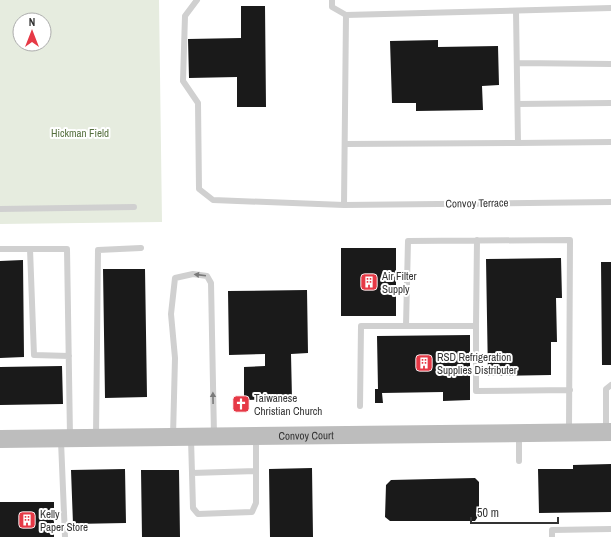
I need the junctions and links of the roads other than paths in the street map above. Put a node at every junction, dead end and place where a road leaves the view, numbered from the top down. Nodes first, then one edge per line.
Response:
1 (197, 0) edge
2 (332, 0) edge
3 (611, 8) edge
4 (516, 11) junction
5 (346, 15) junction
6 (517, 63) junction
7 (611, 64) edge
8 (518, 104) junction
9 (611, 104) edge
10 (611, 142) edge
11 (518, 143) junction
12 (344, 144) junction
13 (611, 202) edge
14 (344, 205) junction
15 (134, 207) dead end
16 (0, 209) edge
17 (477, 240) junction
18 (0, 248) edge
19 (141, 248) dead end
20 (30, 249) junction
21 (406, 326) junction
22 (476, 326) junction
23 (69, 356) junction
24 (611, 385) edge
25 (570, 390) junction
26 (360, 406) dead end
27 (569, 432) junction
28 (609, 432) edge
29 (519, 433) junction
30 (256, 436) junction
31 (182, 437) junction
32 (214, 437) junction
33 (96, 438) junction
34 (0, 439) edge
35 (66, 439) junction
36 (519, 461) dead end
37 (256, 471) junction
38 (192, 473) junction
39 (611, 530) edge
40 (65, 537) edge
41 (552, 537) edge

1 - 14 lane, Convoy Terrace
2 - 5 lane
3 - 4 lane
4 - 5 lane
4 - 6 lane
5 - 12 lane
6 - 7 lane
6 - 8 lane
8 - 9 lane
8 - 11 lane
10 - 11 lane
11 - 12 lane
12 - 14 lane
13 - 14 lane, Convoy Terrace
15 - 16 lane
17 - 21 lane
17 - 22 lane
17 - 25 lane
18 - 20 lane
19 - 33 lane
20 - 23 lane
20 - 23 lane
21 - 22 lane
21 - 26 lane
22 - 25 lane
23 - 35 lane
24 - 28 lane
25 - 27 lane
27 - 28 street, Convoy Court
27 - 29 street, Convoy Court
29 - 30 street, Convoy Court
29 - 36 lane
30 - 32 street, Convoy Court
30 - 37 lane
31 - 32 street, Convoy Court
32 -> 31 lane
31 - 33 street, Convoy Court
31 - 38 lane
33 - 35 street, Convoy Court
34 - 35 street, Convoy Court
35 - 40 lane
37 - 38 lane
37 - 38 lane
39 - 41 lane

